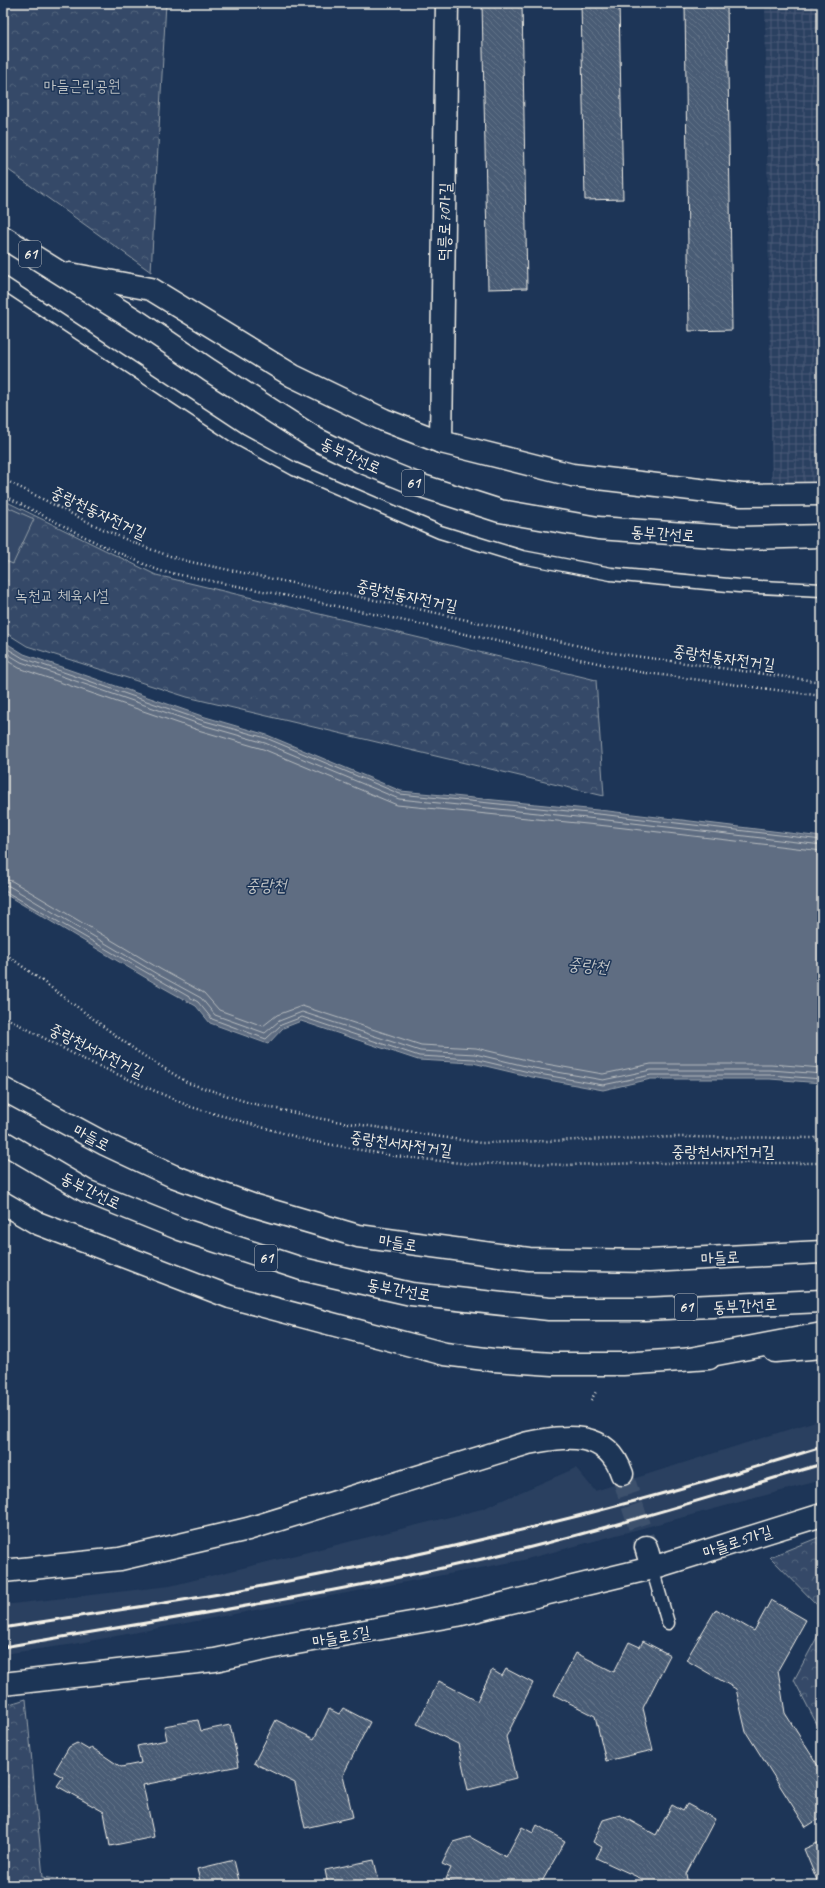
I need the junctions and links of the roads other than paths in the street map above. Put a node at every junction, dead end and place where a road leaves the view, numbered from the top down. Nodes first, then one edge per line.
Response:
1 (447, 3) edge
2 (3, 237) edge
3 (57, 271) junction
4 (3, 283) edge
5 (442, 442) junction
6 (822, 494) edge
7 (822, 536) edge
8 (822, 590) edge
9 (3, 1089) edge
10 (3, 1142) edge
11 (3, 1203) edge
12 (822, 1252) edge
13 (822, 1301) edge
14 (822, 1334) edge
15 (822, 1347) edge
16 (690, 1360) junction
17 (622, 1474) tunnel mouth
18 (822, 1515) edge
19 (646, 1547) tunnel mouth
20 (652, 1568) junction
21 (3, 1571) edge
22 (668, 1623) dead end
23 (3, 1684) edge

1 - 5 main road, 덕릉로70가길
2 - 3 main road, 동부간선로 / 61
3 - 5 main road
3 - 7 main road, 동부간선로 / 61
4 - 8 lane
5 - 6 main road
9 - 12 main road, 마들로
10 - 13 main road, 동부간선로 / 61
11 - 16 main road
14 - 16 main road
15 - 16 main road
17 - 21 main road
18 - 20 main road, 마들로5가길
19 - 20 main road
20 - 22 lane
20 - 23 main road, 마들로5길

